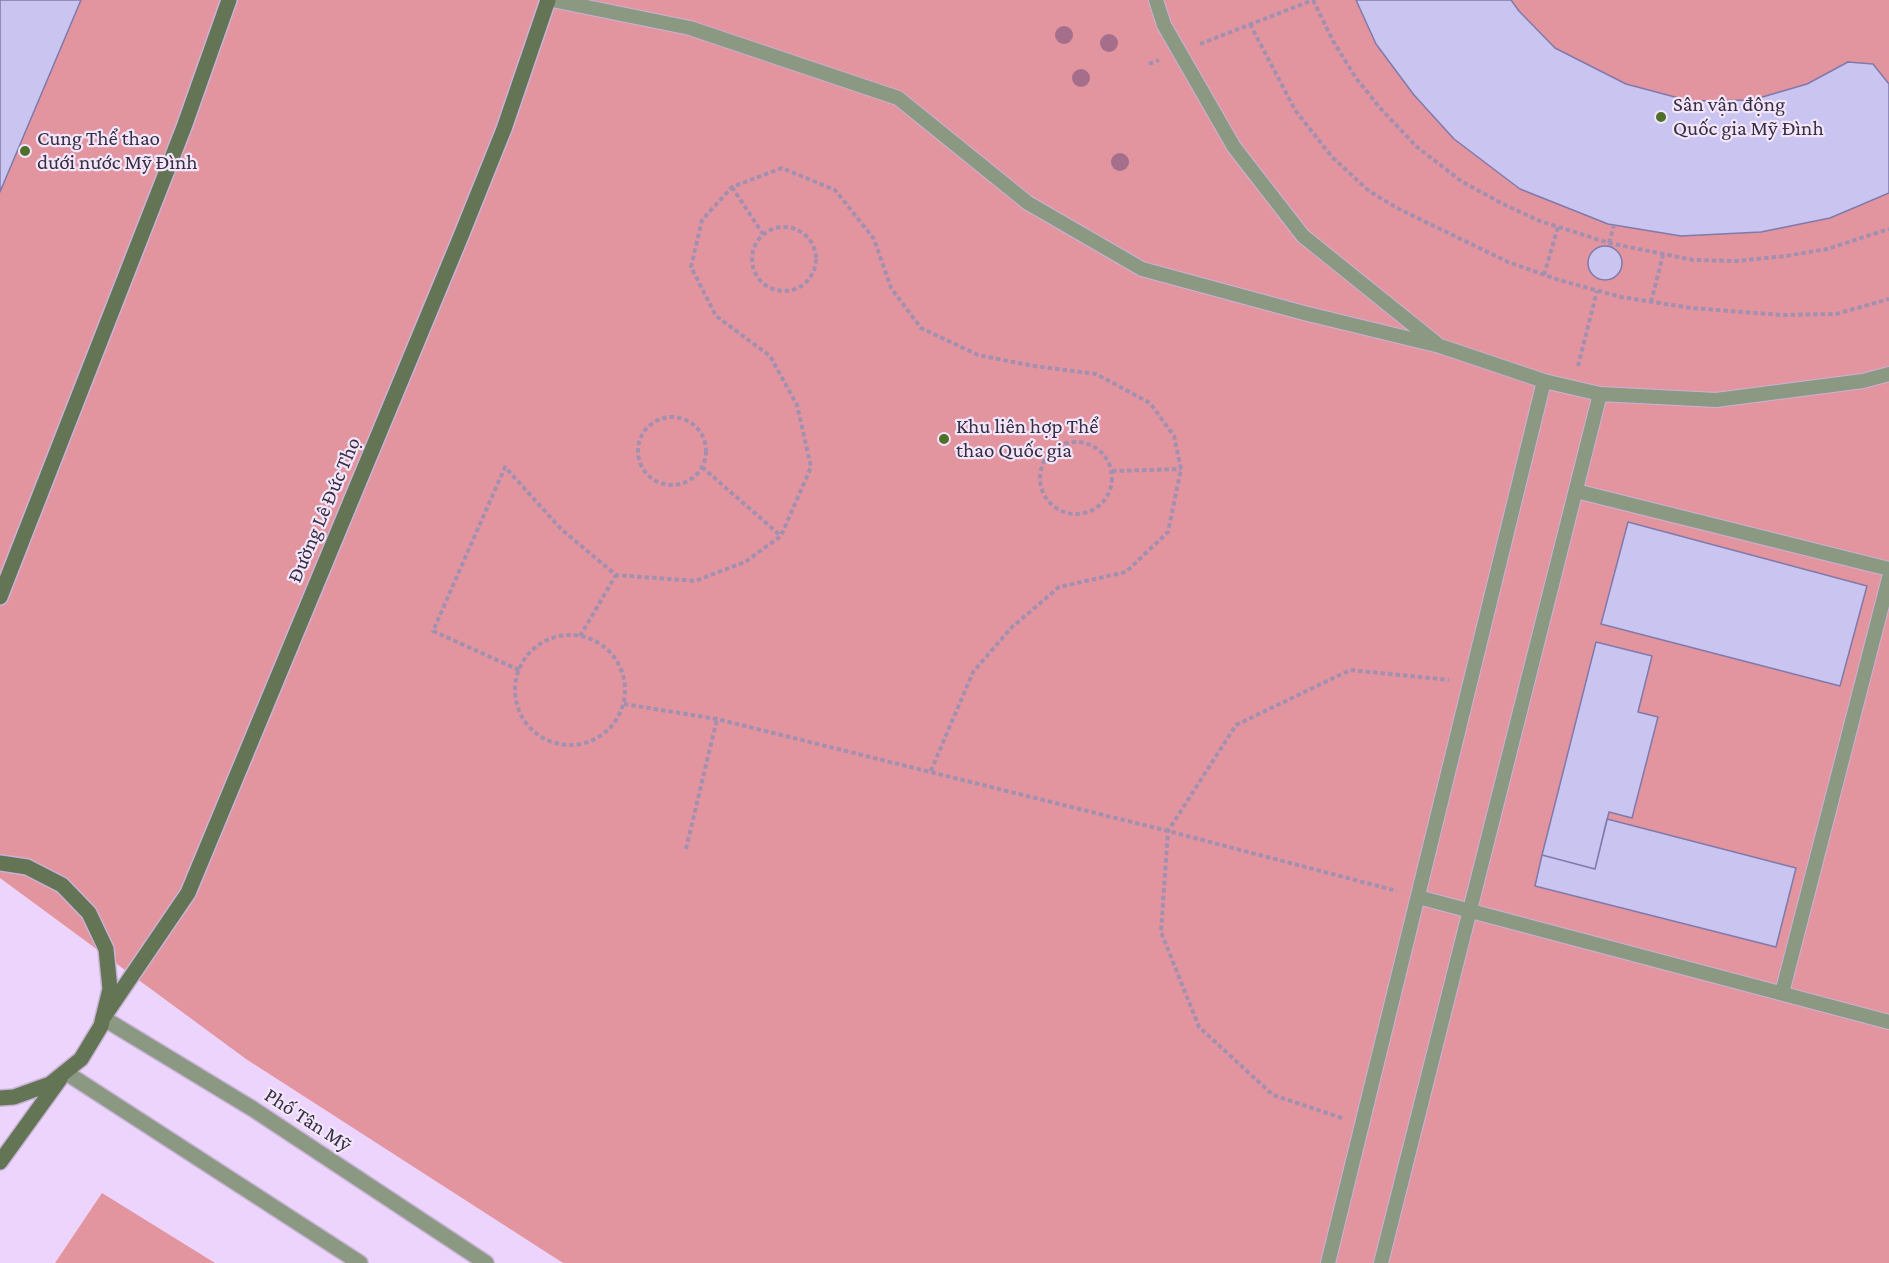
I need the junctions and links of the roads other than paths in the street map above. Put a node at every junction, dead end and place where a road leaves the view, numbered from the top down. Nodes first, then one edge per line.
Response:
1 (229, 0) edge
2 (550, 0) edge
3 (1156, 0) edge
4 (1440, 346) junction
5 (1889, 374) edge
6 (1544, 381) junction
7 (1600, 394) junction
8 (1576, 491) junction
9 (1889, 569) edge
10 (1889, 578) edge
11 (0, 597) edge
12 (0, 863) edge
13 (1418, 897) junction
14 (1470, 910) junction
15 (1782, 993) junction
16 (103, 1018) junction
17 (1889, 1022) edge
18 (65, 1072) junction
19 (0, 1098) edge
20 (0, 1162) edge
21 (360, 1263) edge
22 (486, 1263) edge
23 (1328, 1263) edge
24 (1381, 1263) edge

1 - 11 main road
2 - 4 lane
2 - 16 main road, Đường Lê Đức Thọ
3 - 4 lane
4 - 6 lane
5 - 7 lane
6 - 7 lane
6 - 13 lane
7 - 8 lane
8 - 9 lane
8 - 14 lane
10 - 15 lane
12 - 16 main road
13 - 14 lane
13 - 23 lane
14 - 15 lane
14 - 24 lane
15 - 17 lane
16 - 18 main road
16 - 22 street, Phố Tân Mỹ
18 - 19 main road
18 - 20 main road
18 - 21 street

